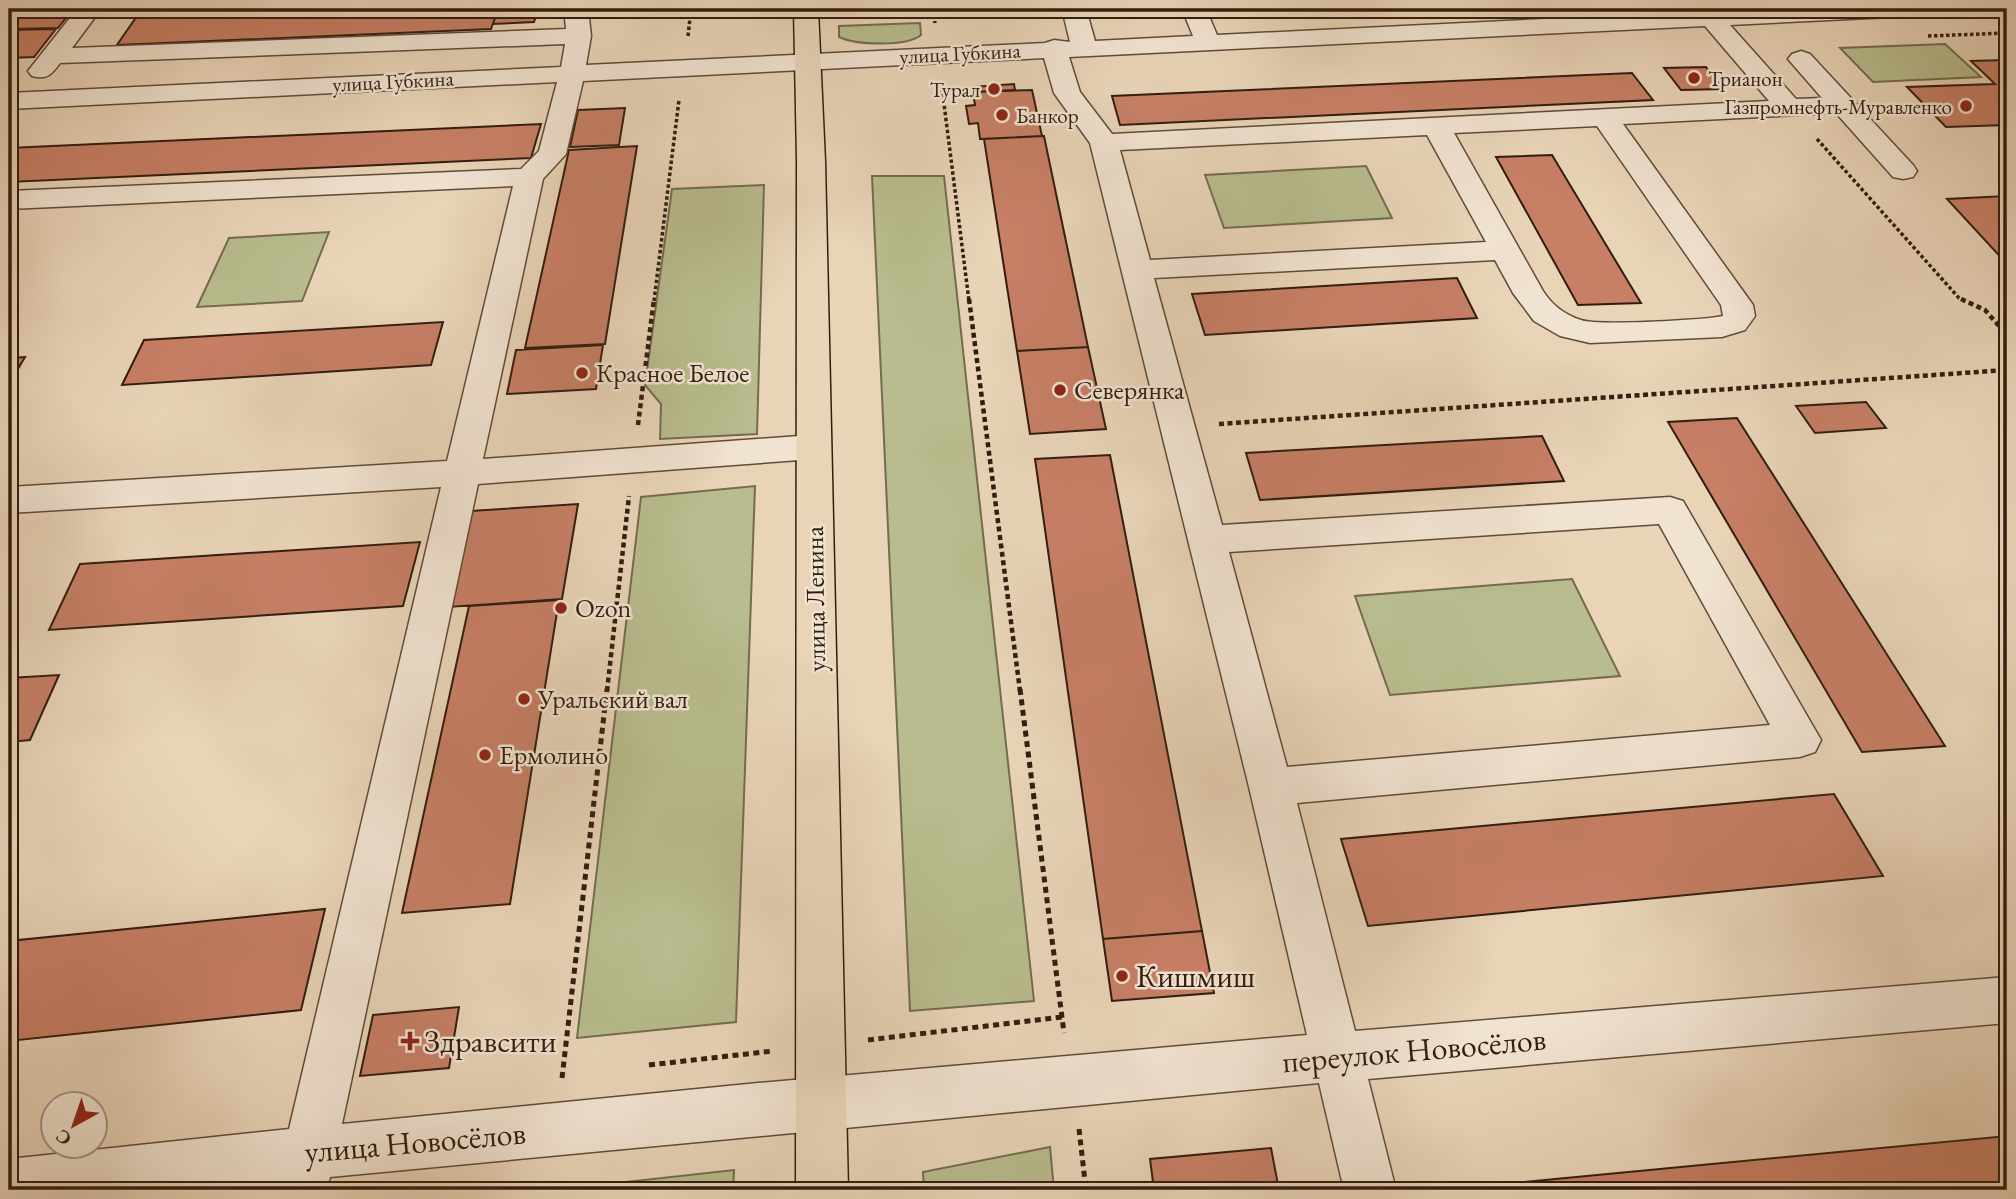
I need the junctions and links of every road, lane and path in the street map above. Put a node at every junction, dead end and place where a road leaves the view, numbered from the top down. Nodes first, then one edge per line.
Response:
1 (89, 9) edge
2 (576, 9) edge
3 (691, 9) edge
4 (806, 9) edge
5 (933, 9) edge
6 (1074, 9) edge
7 (1194, 9) edge
8 (1911, 9) edge
9 (1878, 10) edge
10 (1712, 18) junction
11 (1457, 19) edge
12 (579, 36) junction
13 (1207, 41) junction
14 (1069, 47) junction
15 (938, 54) junction
16 (52, 56) junction
17 (1801, 60) dead end
18 (807, 61) junction
19 (685, 67) junction
20 (572, 72) junction
21 (13, 100) edge
22 (1844, 106) junction
23 (1789, 108) junction
24 (1604, 117) junction
25 (1436, 126) junction
26 (1104, 143) junction
27 (1903, 171) dead end
28 (529, 177) junction
29 (9, 200) edge
30 (1505, 250) junction
31 (1138, 270) junction
32 (2007, 335) edge
33 (2007, 370) edge
34 (1177, 427) junction
35 (813, 447) junction
36 (633, 460) junction
37 (461, 473) junction
38 (9, 500) edge
39 (1207, 540) junction
40 (1271, 787) junction
41 (2007, 1000) edge
42 (1062, 1017) junction
43 (821, 1046) junction
44 (1336, 1056) junction
45 (644, 1066) dead end
46 (576, 1074) dead end
47 (563, 1076) junction
48 (1071, 1078) junction
49 (822, 1102) junction
50 (557, 1129) junction
51 (305, 1171) edge
52 (9, 1185) edge
53 (822, 1190) edge
54 (1086, 1190) edge
55 (1370, 1190) edge

1 - 16 street
2 - 12 street
3 - 19 path
4 - 18 main road, улица Ленина
5 - 15 path
6 - 14 street
7 - 13 street
8 - 9 street, улица Губкина
9 - 10 street, улица Губкина
10 - 11 street, улица Губкина
10 - 23 street
11 - 13 street, улица Губкина
12 - 16 street
12 - 20 street
13 - 14 street, улица Губкина
14 - 15 street, улица Губкина
14 - 26 street
15 - 18 street, улица Губкина
15 - 42 path
16 - 21 street
17 - 22 street
18 - 19 street, улица Губкина
18 - 35 main road, улица Ленина
19 - 20 street, улица Губкина
19 - 36 path
20 - 21 street, улица Губкина
20 - 28 street
22 - 23 street
22 - 27 street
23 - 24 street
23 - 32 path
24 - 25 street
24 - 30 street
25 - 26 street
25 - 30 street
26 - 31 street
28 - 29 street
28 - 37 street
30 - 31 street
31 - 34 street
33 - 34 path
34 - 39 street
35 - 36 street
35 - 43 main road, улица Ленина
36 - 37 street
36 - 47 path
37 - 38 street
37 - 51 street
39 - 40 street
39 - 40 street
40 - 44 street
41 - 44 street, переулок Новосёлов
42 - 43 path
42 - 48 path
43 - 45 path
43 - 49 main road, улица Ленина
44 - 48 street, переулок Новосёлов
44 - 55 street
46 - 47 path
47 - 50 path
48 - 49 street, переулок Новосёлов
48 - 54 path
49 - 50 street, улица Новосёлов
49 - 53 main road, улица Ленина
50 - 51 street, улица Новосёлов
51 - 52 street, улица Новосёлов

